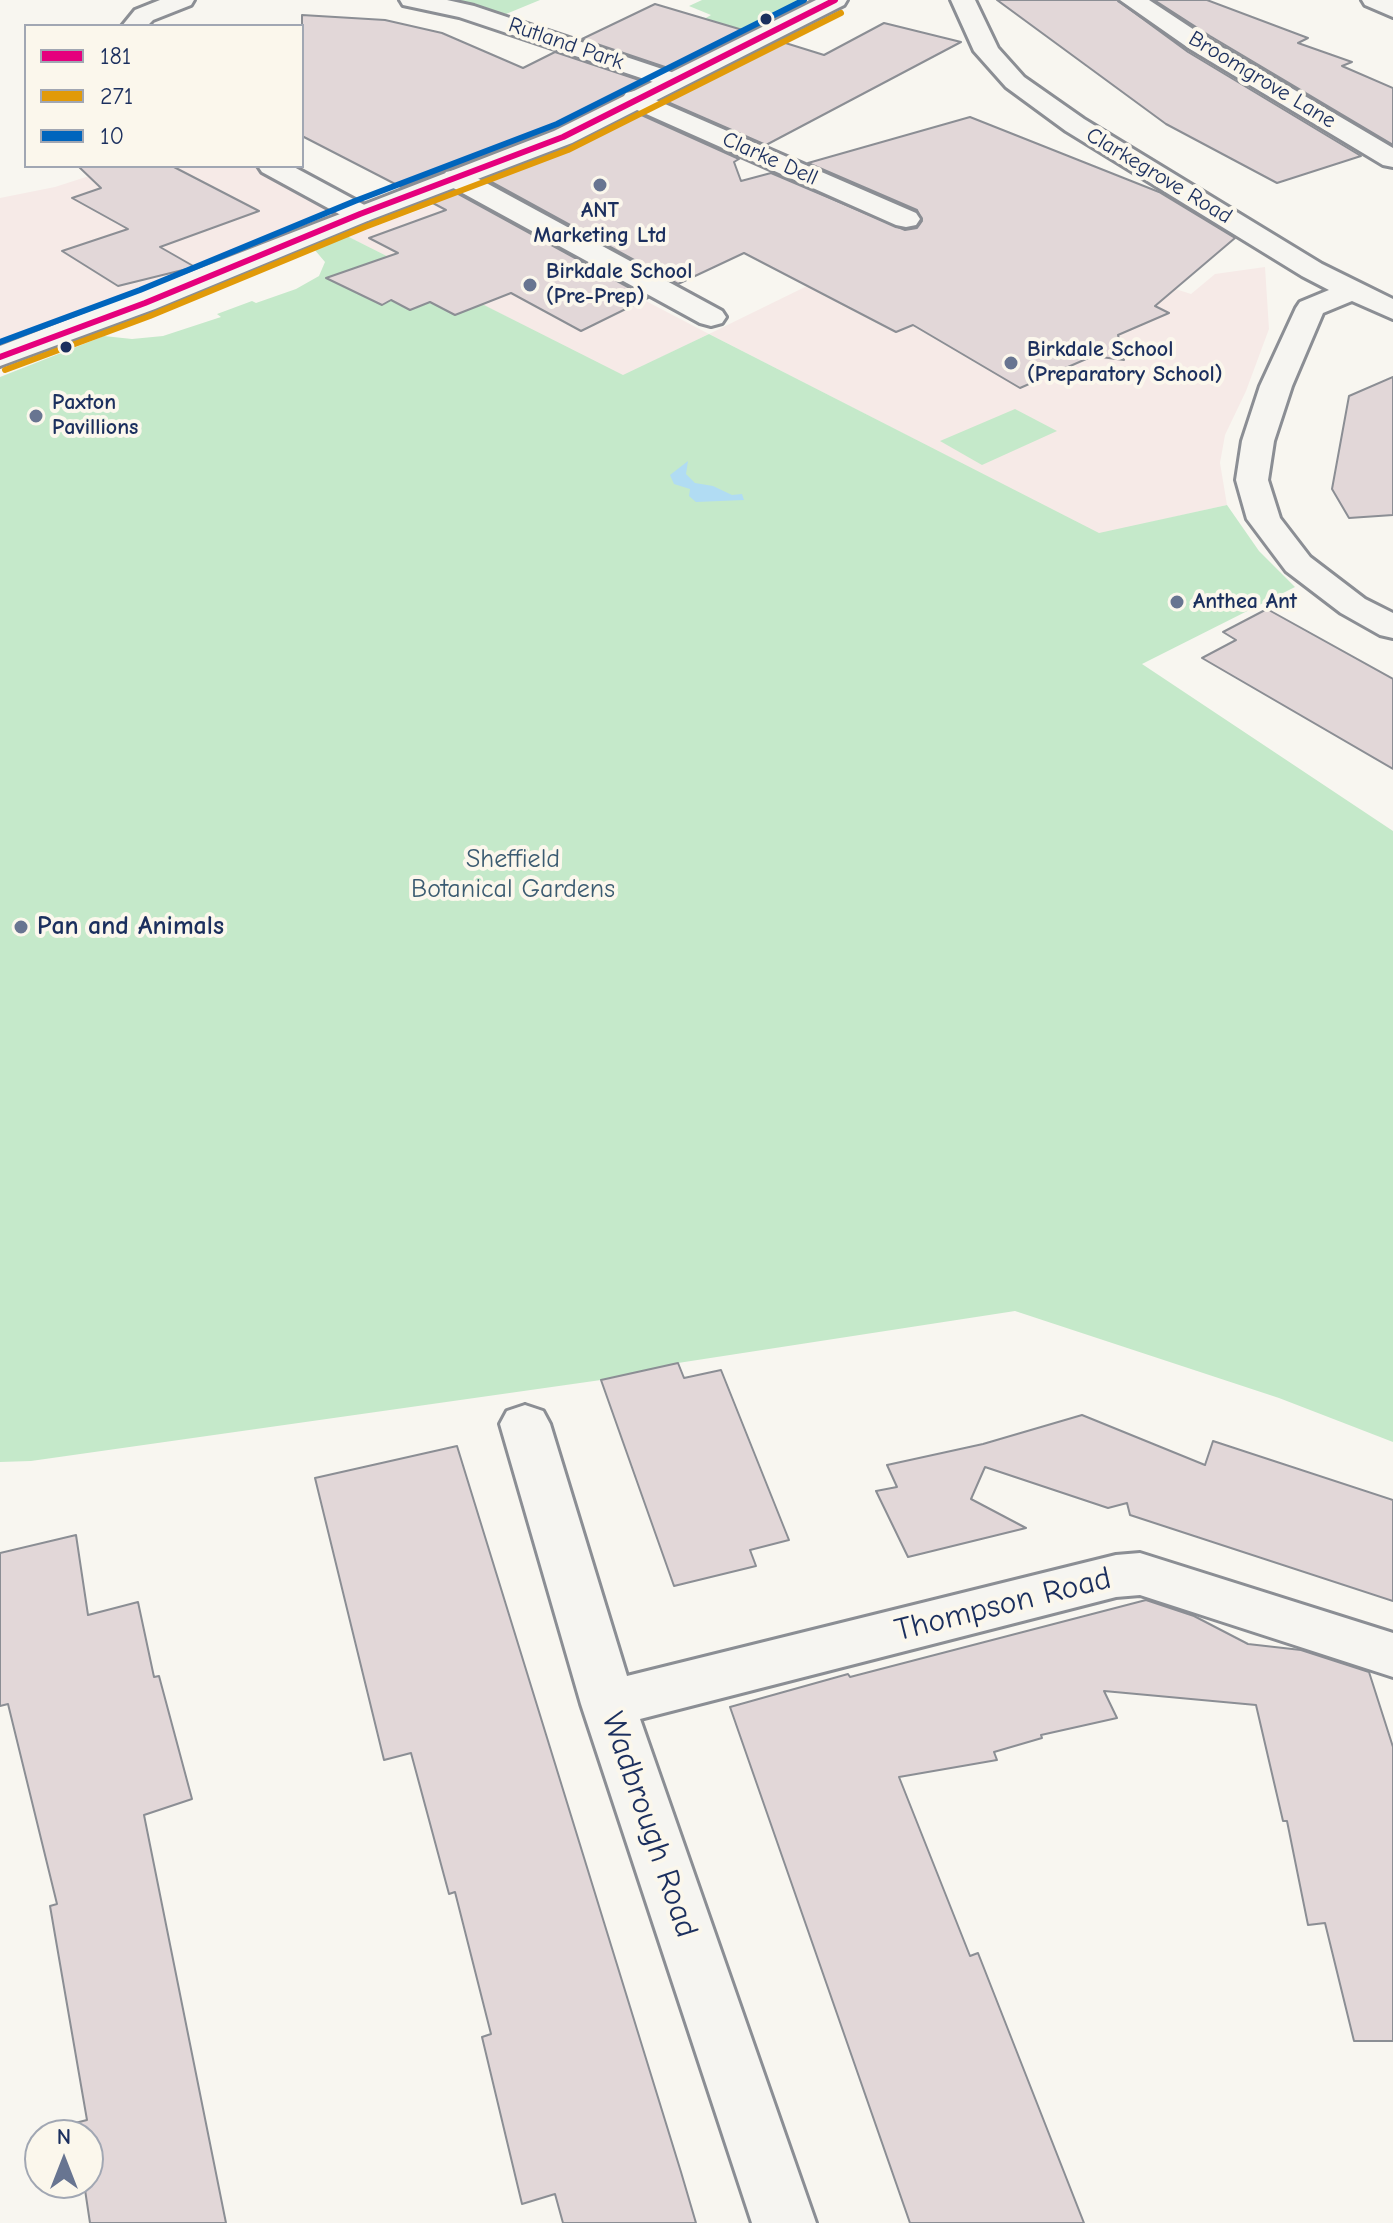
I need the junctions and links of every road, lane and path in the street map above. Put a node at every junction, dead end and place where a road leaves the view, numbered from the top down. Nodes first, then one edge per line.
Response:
1 (182, 0) edge
2 (412, 0) edge
3 (835, 0) edge
4 (963, 0) edge
5 (1132, 0) edge
6 (1374, 0) edge
7 (1393, 10) edge
8 (136, 24) edge
9 (671, 80) junction
10 (635, 99) junction
11 (1393, 159) edge
12 (276, 168) edge
13 (456, 178) junction
14 (360, 214) junction
15 (906, 219) dead end
16 (1353, 290) junction
17 (1393, 310) edge
18 (711, 317) dead end
19 (0, 357) edge
20 (1393, 627) edge
21 (525, 1424) dead end
22 (1393, 1655) edge
23 (608, 1704) junction
24 (784, 2223) edge

1 - 8 street
2 - 9 street, Rutland Park
3 - 9 street
4 - 16 street, Clarkegrove Road
5 - 11 street, Broomgrove Lane
6 - 7 street
9 - 10 street
10 - 13 street
10 - 15 street, Clarke Dell
12 - 14 street
13 - 14 street
13 - 18 street
14 - 19 street
16 - 17 street, Clarkegrove Road
16 - 20 street
21 - 23 street, Wadbrough Road
22 - 23 street, Thompson Road
23 - 24 street, Wadbrough Road

